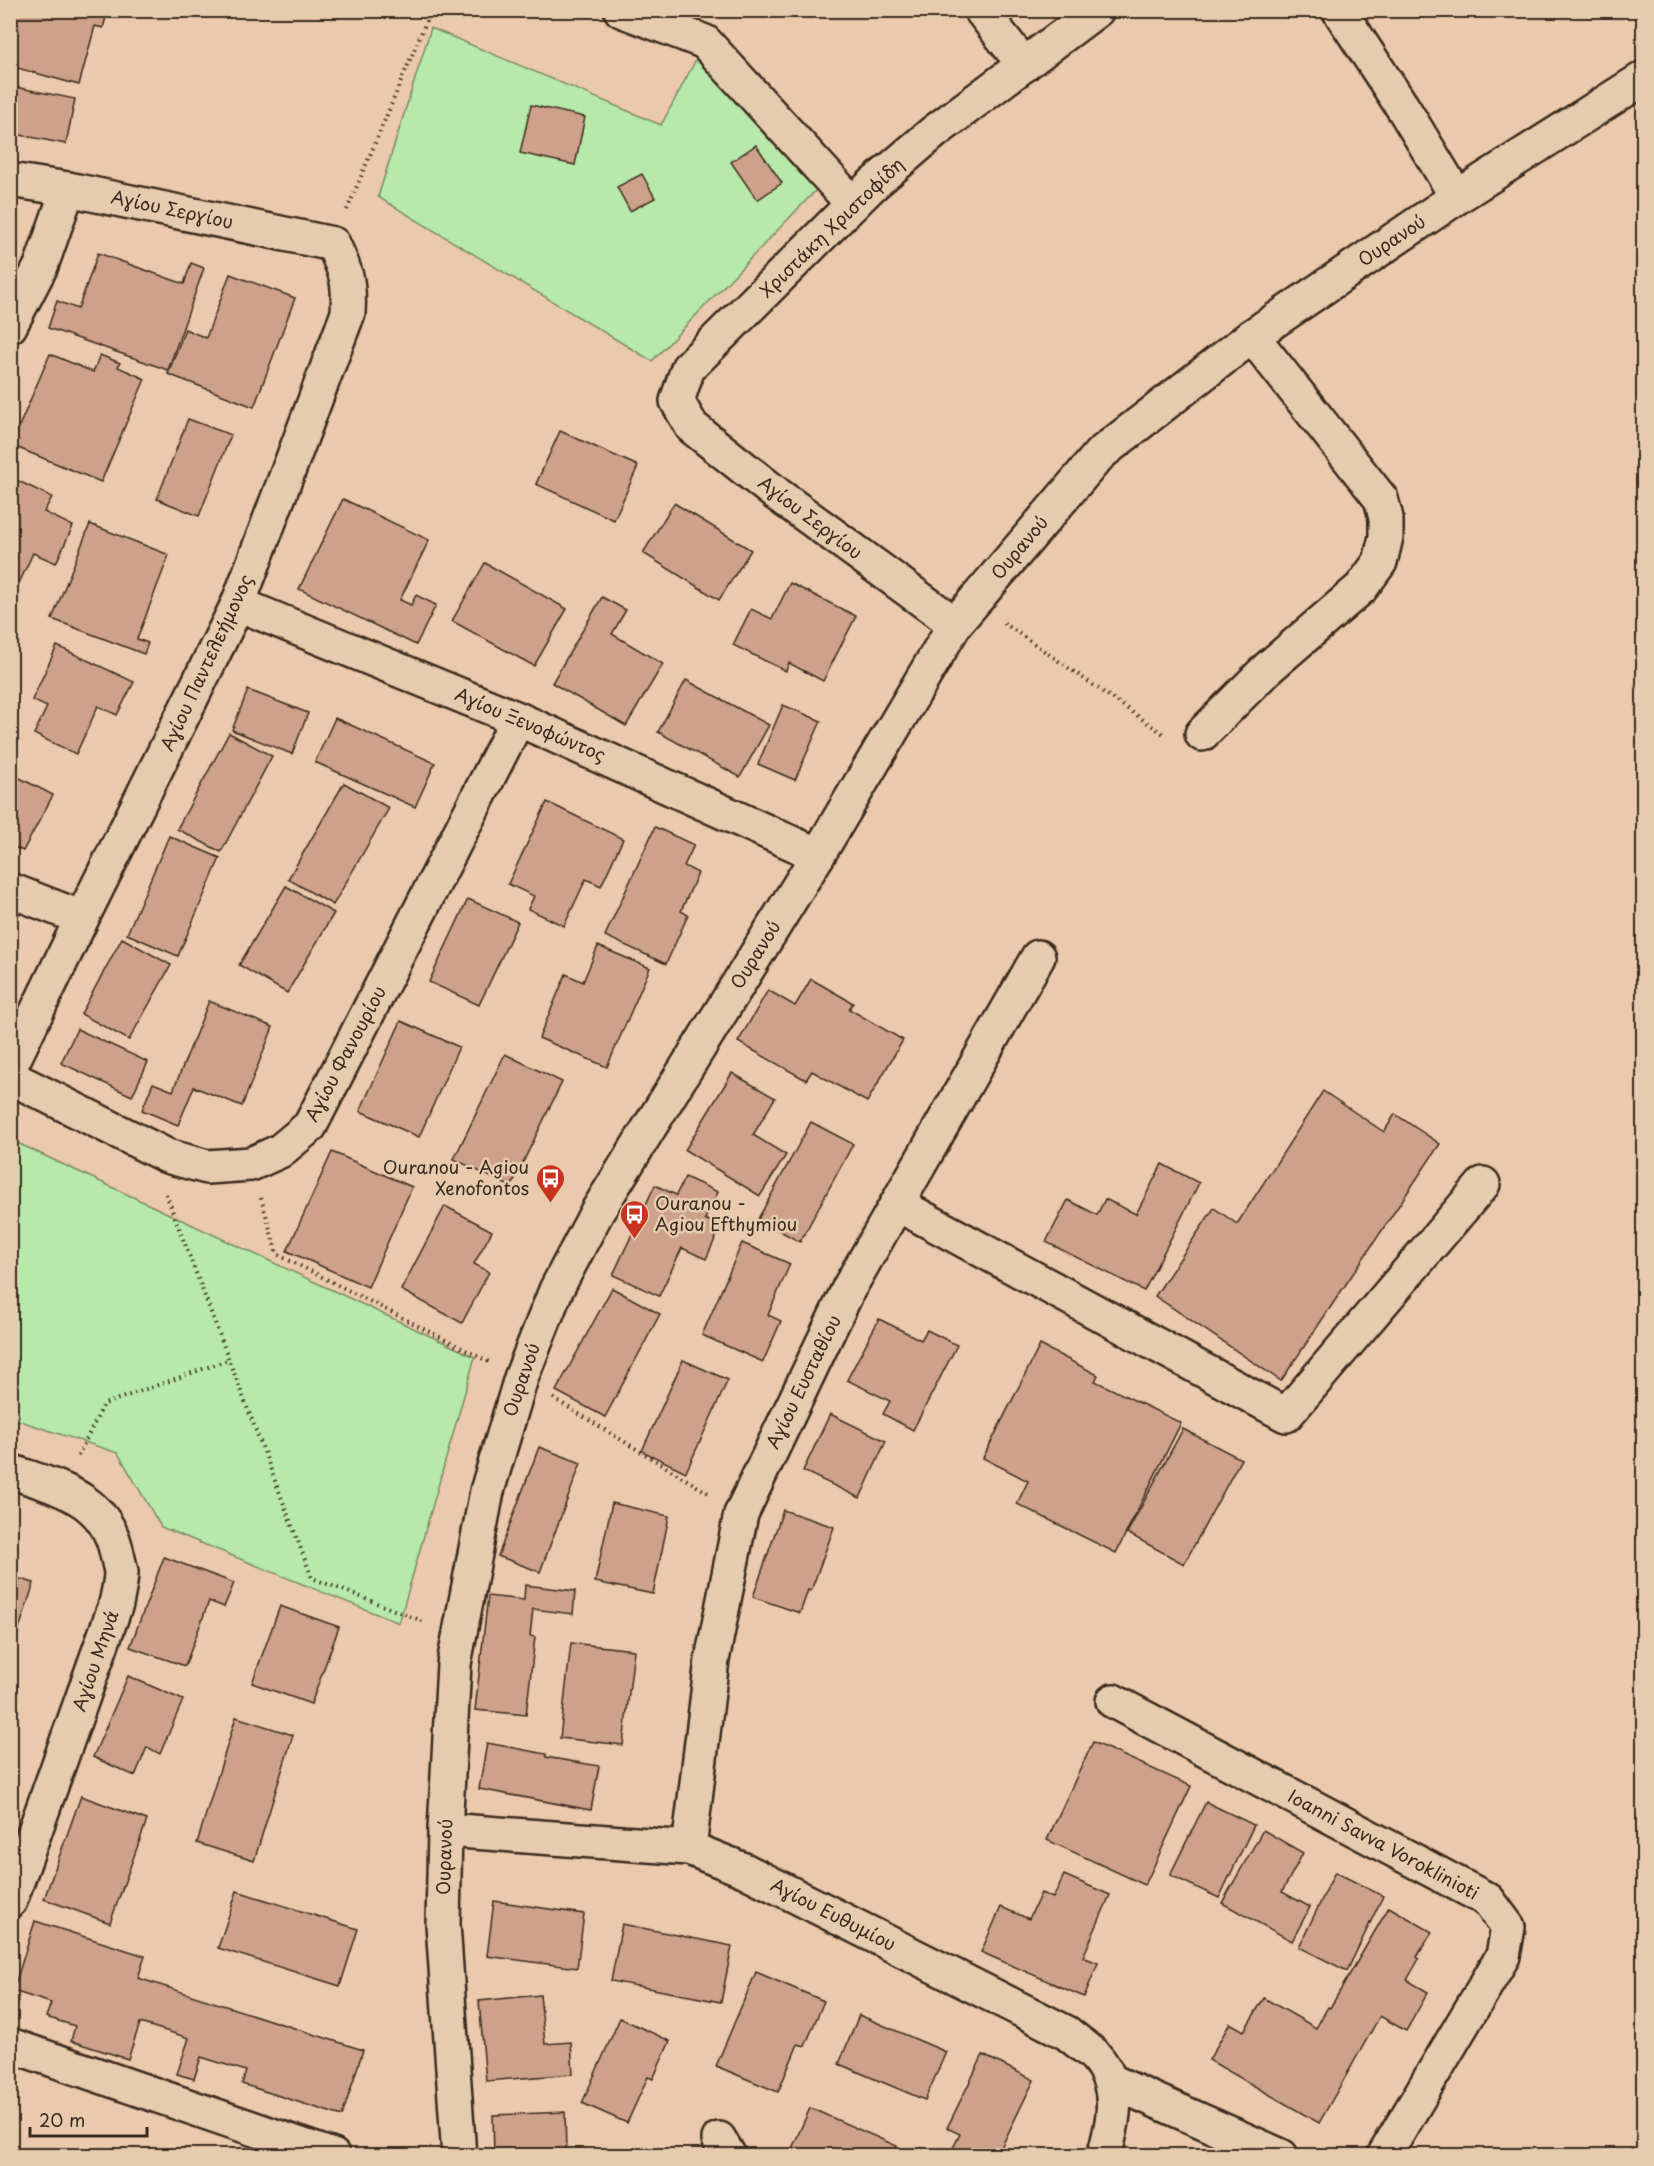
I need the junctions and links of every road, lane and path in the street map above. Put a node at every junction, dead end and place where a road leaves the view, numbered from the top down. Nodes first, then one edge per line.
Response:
1 (431, 10) edge
2 (621, 10) edge
3 (981, 10) edge
4 (1097, 10) edge
5 (1339, 10) edge
6 (1024, 65) junction
7 (1644, 78) edge
8 (10, 180) edge
9 (68, 189) junction
10 (1457, 197) junction
11 (852, 204) junction
12 (333, 244) junction
13 (10, 326) edge
14 (1252, 336) junction
15 (677, 401) joint
16 (238, 604) junction
17 (964, 613) junction
18 (518, 719) junction
19 (1202, 734) joint
20 (818, 855) junction
21 (10, 890) edge
22 (82, 918) junction
23 (1038, 957) dead end
24 (10, 1067) edge
25 (10, 1077) edge
26 (147, 1146) junction
27 (251, 1164) junction
28 (1483, 1184) dead end
29 (897, 1204) junction
30 (228, 1359) junction
31 (521, 1378) junction
32 (10, 1471) edge
33 (61, 1489) junction
34 (741, 1514) junction
35 (459, 1635) junction
36 (1113, 1701) dead end
37 (445, 1830) junction
38 (689, 1848) junction
39 (10, 1901) edge
40 (10, 2045) edge
41 (1111, 2081) junction
42 (333, 2156) edge
43 (459, 2156) edge
44 (1104, 2156) edge
45 (1281, 2156) edge
46 (1384, 2156) edge

1 - 12 path
2 - 11 street
3 - 6 street
4 - 6 street, Χριστάκη Χριστοφίδη
5 - 10 street
6 - 11 street, Χριστάκη Χριστοφίδη
7 - 10 street, Ουρανού
8 - 9 street, Αγίου Σεργίου
9 - 12 street, Αγίου Σεργίου
9 - 13 street
10 - 14 street, Ουρανού
11 - 15 street, Χριστάκη Χριστοφίδη
12 - 16 street, Αγίου Παντελεήμονος
14 - 17 street, Ουρανού
14 - 19 street
15 - 17 street, Αγίου Σεργίου
16 - 18 street, Αγίου Ξενοφώντος
16 - 22 street, Αγίου Παντελεήμονος
17 - 19 path
17 - 20 street, Ουρανού
18 - 20 street, Αγίου Ξενοφώντος
18 - 27 street, Αγίου Φανουρίου
20 - 31 street, Ουρανού
21 - 22 street
22 - 24 street, Αγίου Παντελεήμονος
23 - 29 street, Αγίου Ευσταθίου
25 - 26 street, Αγίου Φανουρίου
26 - 27 street, Αγίου Φανουρίου
26 - 30 path
27 - 31 path
28 - 29 street
29 - 34 street, Αγίου Ευσταθίου
30 - 33 path
30 - 35 path
31 - 34 path
31 - 35 street, Ουρανού
32 - 33 street, Αγίου Μηνά
33 - 39 street, Αγίου Μηνά
34 - 38 street, Αγίου Ευσταθίου
35 - 37 street, Ουρανού
36 - 46 street, Ioanni Savva Voroklinioti
37 - 38 street, Αγίου Ευθυμίου
37 - 43 street, Ουρανού
38 - 41 street, Αγίου Ευθυμίου
40 - 42 street
41 - 44 street, Αγίου Ευθυμίου
41 - 45 street

